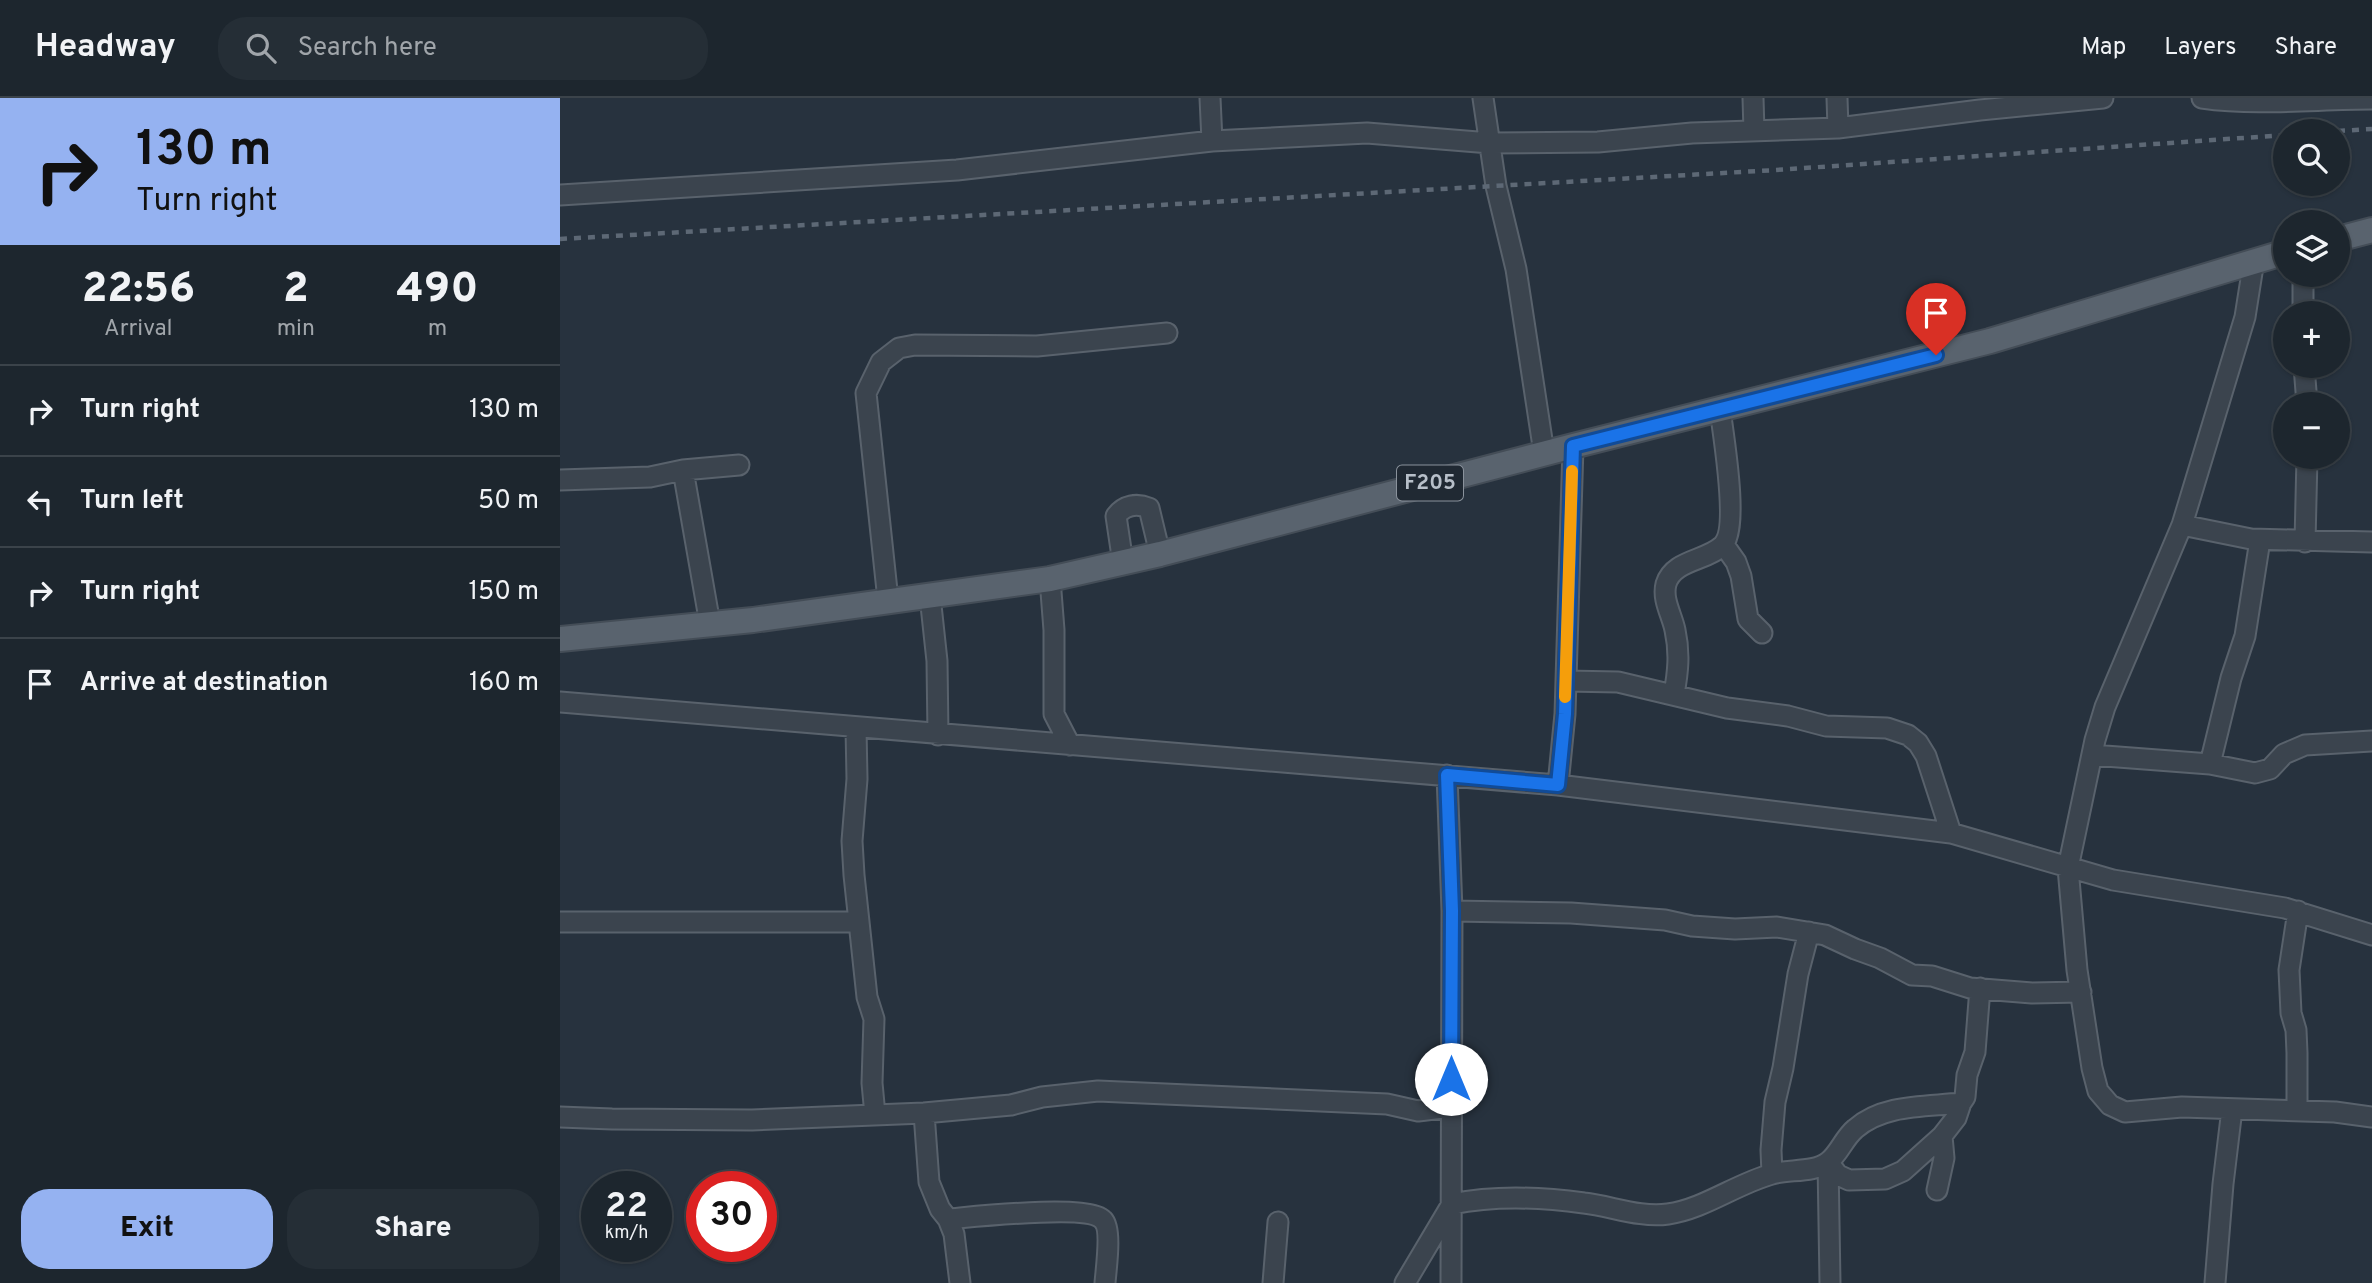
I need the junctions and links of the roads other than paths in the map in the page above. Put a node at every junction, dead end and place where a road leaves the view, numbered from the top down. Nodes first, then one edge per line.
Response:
1 (1210, 98) edge
2 (1483, 98) edge
3 (1753, 98) edge
4 (1837, 98) edge
5 (2103, 98) edge
6 (2202, 98) edge
7 (2372, 99) edge
8 (2284, 100) edge
9 (1838, 128) junction
10 (1754, 131) junction
11 (1212, 141) junction
12 (1490, 143) junction
13 (560, 195) edge
14 (2372, 230) edge
15 (2350, 236) edge
16 (2273, 255) edge
17 (2254, 260) junction
18 (1167, 333) dead end
19 (1720, 409) junction
20 (1573, 446) junction
21 (1544, 453) junction
22 (739, 465) dead end
23 (2307, 469) edge
24 (683, 470) junction
25 (560, 480) edge
26 (2182, 525) junction
27 (2260, 540) junction
28 (2305, 542) junction
29 (2372, 542) edge
30 (1724, 545) junction
31 (1160, 554) junction
32 (1123, 563) junction
33 (1050, 579) junction
34 (930, 596) junction
35 (888, 600) junction
36 (710, 624) junction
37 (1762, 633) dead end
38 (560, 639) edge
39 (1566, 681) junction
40 (1674, 694) junction
41 (560, 702) edge
42 (856, 728) junction
43 (938, 735) junction
44 (2372, 741) edge
45 (1070, 746) junction
46 (2092, 755) junction
47 (2210, 764) junction
48 (1447, 775) junction
49 (1558, 785) junction
50 (1951, 833) junction
51 (2068, 868) junction
52 (1452, 911) junction
53 (2298, 911) junction
54 (560, 922) edge
55 (858, 922) junction
56 (1808, 932) junction
57 (2372, 934) edge
58 (1980, 988) junction
59 (2081, 992) junction
60 (1961, 1103) junction
61 (1451, 1107) junction
62 (2232, 1109) junction
63 (2297, 1110) junction
64 (924, 1113) junction
65 (875, 1115) junction
66 (560, 1117) edge
67 (2372, 1117) edge
68 (1942, 1136) junction
69 (1828, 1162) junction
70 (1772, 1174) junction
71 (1937, 1190) dead end
72 (1452, 1204) junction
73 (948, 1219) junction
74 (1278, 1222) dead end
75 (960, 1283) edge
76 (1105, 1283) edge
77 (1273, 1283) edge
78 (1405, 1283) edge
79 (1451, 1283) edge
80 (1830, 1283) edge
81 (2215, 1283) edge

1 - 11 street
2 - 12 street
3 - 10 street
4 - 9 street
5 - 9 street
6 - 8 street
7 - 8 street
9 - 10 street
10 - 12 street
11 - 12 street
11 - 13 street
12 - 21 street
14 - 15 main road
16 - 17 main road, F205
17 - 19 main road, F205
17 - 26 street
18 - 35 street
19 - 20 main road, F205
19 - 30 street
20 - 21 main road, F205
20 - 39 street
21 - 31 main road, F205
22 - 24 street
23 - 28 street
24 - 25 street
24 - 36 street
26 - 27 street
26 - 46 street
27 - 28 street
27 - 47 street
28 - 29 street
30 - 37 street
30 - 40 street
31 - 32 main road, F205
31 - 32 street
32 - 33 main road, F205
33 - 34 main road, F205
33 - 45 street
34 - 35 main road, F205
34 - 43 street
35 - 36 main road, F205
36 - 38 main road, F205
39 - 40 street
39 - 49 street
40 - 50 street
41 - 42 street
42 - 43 street
42 - 55 street
43 - 45 street
44 - 47 street
45 - 48 street
46 - 47 street
46 - 51 street
48 - 49 street
48 - 52 street
49 - 50 street
50 - 51 street
51 - 53 street
51 - 59 street
52 - 56 street
52 - 61 street
53 - 57 street
53 - 63 street
54 - 55 street
55 - 65 street
56 - 58 street
56 - 70 street
58 - 59 street
58 - 60 street
59 - 62 street
60 - 68 street
60 - 69 street
61 - 64 street
61 - 72 street
62 - 63 street
62 - 81 street
63 - 67 street
64 - 65 street
64 - 73 street
65 - 66 street
68 - 69 street
68 - 71 street
69 - 70 street
69 - 80 street
70 - 72 street
72 - 78 street
72 - 79 street
73 - 75 street
73 - 76 street
74 - 77 street

